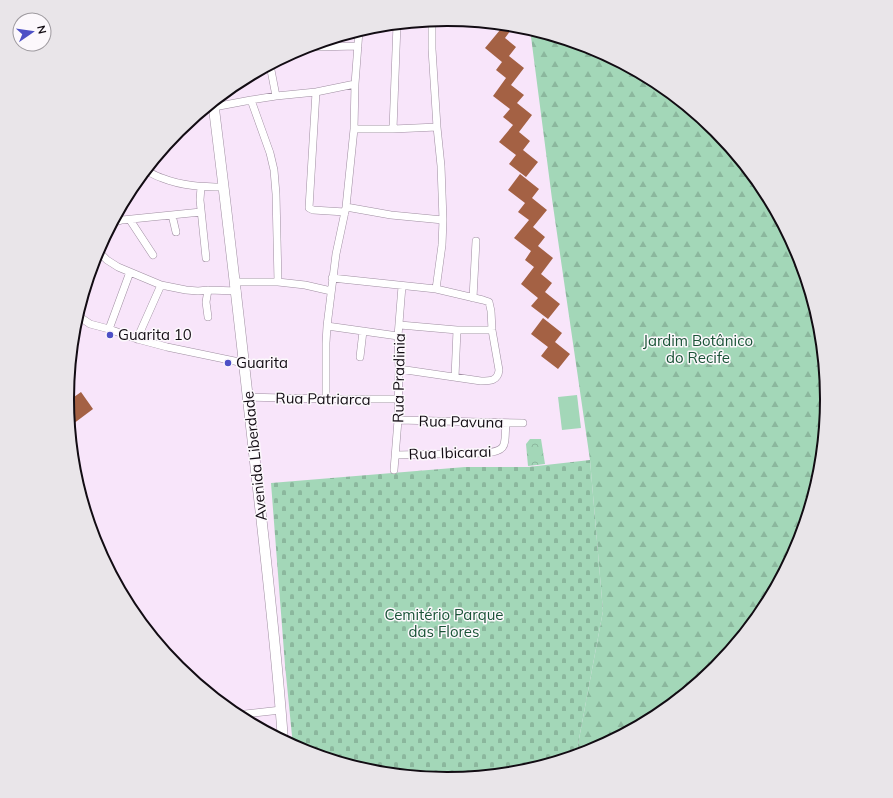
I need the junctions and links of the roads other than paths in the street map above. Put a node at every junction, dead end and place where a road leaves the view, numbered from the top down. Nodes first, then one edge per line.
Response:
1 (432, 27) edge
2 (397, 29) edge
3 (358, 37) edge
4 (358, 46) junction
5 (325, 47) edge
6 (271, 70) edge
7 (355, 84) junction
8 (316, 92) junction
9 (276, 96) junction
10 (252, 100) junction
11 (218, 104) edge
12 (214, 107) edge
13 (437, 127) junction
14 (393, 129) junction
15 (354, 130) junction
16 (151, 173) edge
17 (201, 187) junction
18 (224, 187) junction
19 (345, 210) junction
20 (201, 212) junction
21 (172, 215) junction
22 (130, 220) junction
23 (443, 220) junction
24 (118, 222) edge
25 (176, 232) dead end
26 (476, 241) dead end
27 (102, 255) edge
28 (153, 255) dead end
29 (206, 258) dead end
30 (130, 272) junction
31 (332, 278) junction
32 (278, 282) junction
33 (161, 285) junction
34 (236, 286) junction
35 (402, 286) junction
36 (436, 289) junction
37 (208, 290) junction
38 (331, 291) junction
39 (473, 298) junction
40 (208, 317) dead end
41 (82, 319) edge
42 (400, 325) junction
43 (327, 326) junction
44 (109, 329) junction
45 (457, 330) junction
46 (492, 330) junction
47 (363, 332) junction
48 (398, 336) junction
49 (137, 339) junction
50 (360, 357) dead end
51 (244, 363) junction
52 (399, 369) junction
53 (455, 377) junction
54 (248, 397) junction
55 (326, 399) junction
56 (398, 399) junction
57 (398, 420) junction
58 (506, 423) junction
59 (523, 423) dead end
60 (396, 455) junction
61 (394, 470) dead end
62 (281, 710) junction
63 (247, 714) edge
64 (283, 734) edge

1 - 13 street
2 - 14 street
3 - 4 street
4 - 5 street
4 - 7 street
6 - 9 street
7 - 8 street
7 - 15 street
8 - 9 street
8 - 19 street
9 - 10 street
10 - 11 street
10 - 32 street
12 - 18 main road, Avenida Liberdade
13 - 14 street
13 - 23 street
14 - 15 street
15 - 19 street
16 - 17 street
17 - 18 street
17 - 20 street
18 - 34 main road, Avenida Liberdade
19 - 23 street
19 - 31 street
20 - 21 street
20 - 29 street
21 - 22 street
21 - 25 street
22 - 24 street
22 - 28 street
23 - 36 street
26 - 39 street
27 - 30 street
30 - 33 street
30 - 44 street
31 - 35 street
31 - 38 street
32 - 34 street
32 - 38 street
33 - 37 street
33 - 49 street
34 - 37 street
34 - 51 main road, Avenida Liberdade
35 - 36 street
35 - 42 street, Rua Pradinia
36 - 39 street
37 - 40 street
38 - 43 street
39 - 46 street
41 - 44 street
42 - 45 street
42 - 48 street, Rua Pradinia
43 - 47 street
43 - 55 street
44 - 49 street
45 - 46 street
45 - 53 street
46 - 53 street
47 - 48 street
47 - 50 street
48 - 52 street, Rua Pradinia
49 - 51 street
51 - 54 main road, Avenida Liberdade
52 - 53 street
52 - 56 street, Rua Pradinia
54 - 55 street, Rua Patriarca
54 - 62 main road, Avenida Liberdade
55 - 56 street, Rua Patriarca
56 - 57 street, Rua Pradinia
57 - 58 street, Rua Pavuna
57 - 60 street, Rua Pradinia
58 - 59 street, Rua Pavuna
58 - 60 street, Rua Ibicarai
60 - 61 street, Rua Pradinia
62 - 63 street
62 - 64 main road, Avenida Liberdade

